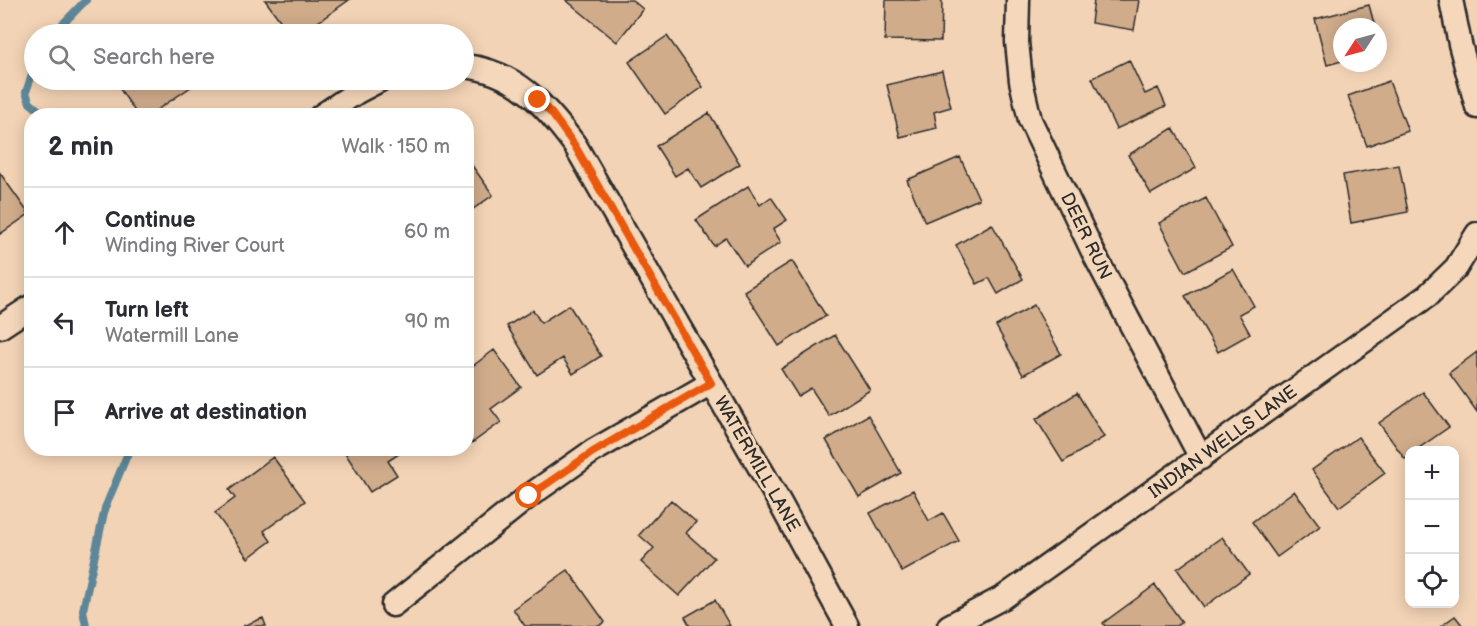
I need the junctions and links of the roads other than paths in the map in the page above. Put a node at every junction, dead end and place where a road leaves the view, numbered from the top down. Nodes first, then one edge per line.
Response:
1 (1018, 0) edge
2 (1451, 0) edge
3 (474, 68) edge
4 (361, 90) edge
5 (1477, 107) edge
6 (333, 108) edge
7 (1477, 234) edge
8 (24, 311) edge
9 (0, 327) edge
10 (711, 383) junction
11 (1201, 458) junction
12 (393, 605) dead end
13 (847, 626) edge
14 (949, 626) edge

1 - 11 street, DEER RUN
2 - 5 street
3 - 10 street, WATERMILL LANE
4 - 6 street
7 - 11 street, INDIAN WELLS LANE
8 - 9 street
10 - 12 street
10 - 13 street, WATERMILL LANE
11 - 14 street, INDIAN WELLS LANE

